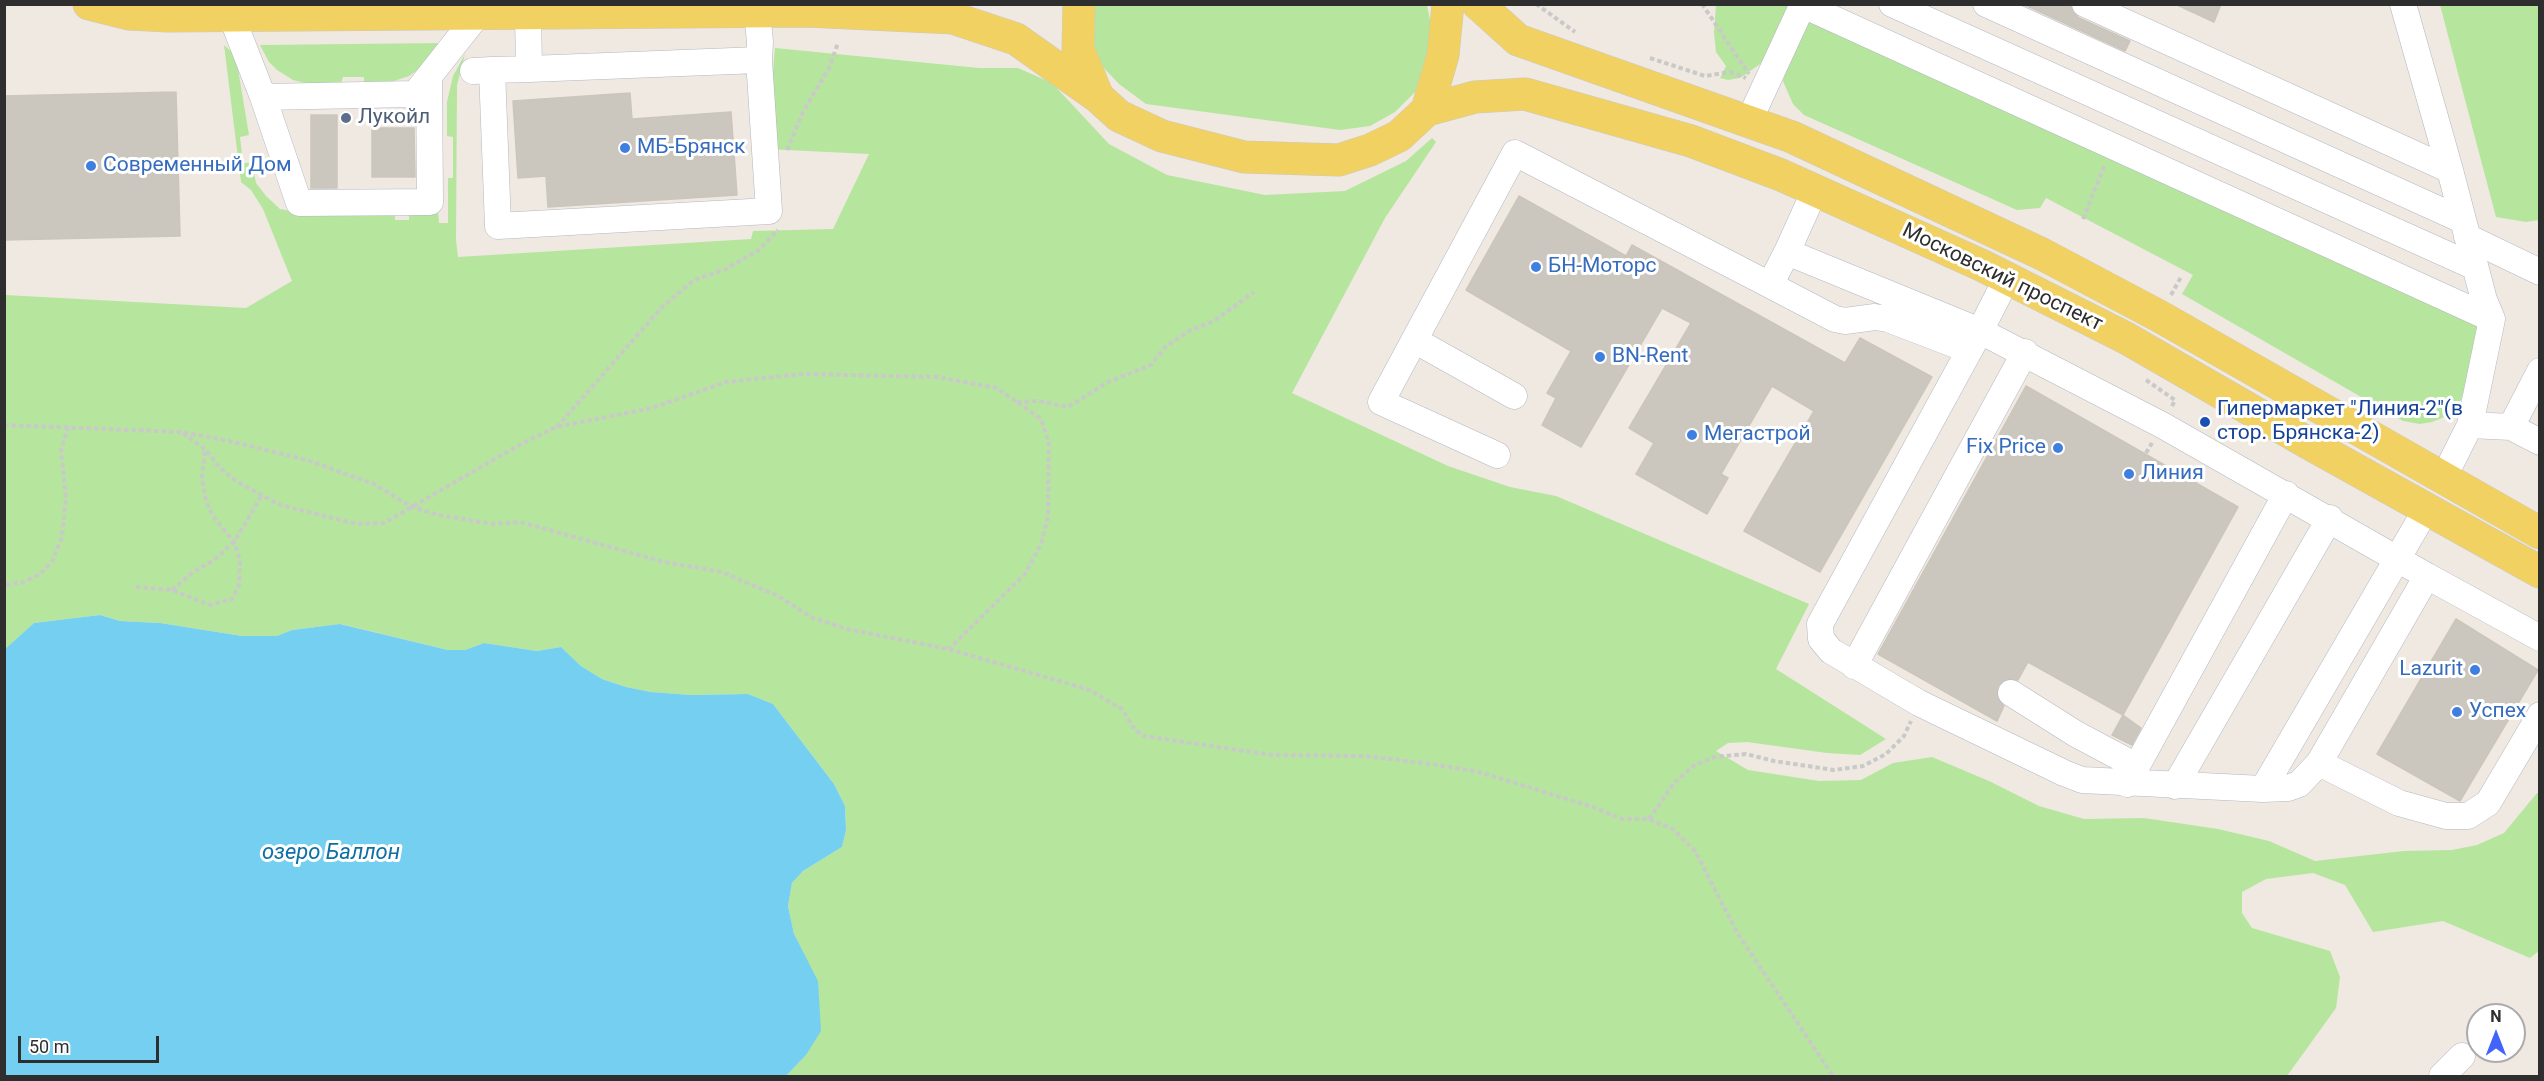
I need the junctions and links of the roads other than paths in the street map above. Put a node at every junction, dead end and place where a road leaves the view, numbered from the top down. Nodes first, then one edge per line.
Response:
1 (89, 4) edge
2 (1079, 4) edge
3 (1448, 4) edge
4 (1478, 4) edge
5 (1892, 4) edge
6 (1986, 4) edge
7 (2085, 4) edge
8 (2403, 4) edge
9 (1803, 5) edge
10 (757, 11) junction
11 (479, 13) junction
12 (528, 13) junction
13 (231, 15) junction
14 (759, 60) junction
15 (529, 69) junction
16 (429, 77) junction
17 (263, 96) junction
18 (1098, 98) junction
19 (1427, 110) junction
20 (1749, 121) junction
21 (2450, 170) junction
22 (1815, 190) junction
23 (2465, 229) junction
24 (1787, 252) junction
25 (2475, 267) junction
26 (2540, 272) edge
27 (2007, 278) junction
28 (1770, 285) junction
29 (2492, 319) junction
30 (1975, 340) junction
31 (1416, 341) junction
32 (2025, 352) junction
33 (2540, 371) edge
34 (1514, 396) dead end
35 (2470, 425) junction
36 (2511, 427) junction
37 (2540, 442) edge
38 (1497, 455) dead end
39 (2443, 479) junction
40 (2286, 494) junction
41 (2427, 508) junction
42 (2330, 518) junction
43 (2540, 533) edge
44 (2396, 558) junction
45 (2540, 572) edge
46 (2427, 576) junction
47 (2540, 638) edge
48 (1854, 666) junction
49 (2011, 693) dead end
50 (2540, 714) edge
51 (2319, 763) junction
52 (2131, 775) junction
53 (2175, 786) junction
54 (2263, 789) junction
55 (2462, 1056) dead end
56 (2442, 1077) edge

1 - 13 main road
2 - 18 main road
3 - 19 main road
4 - 20 main road, Московский проспект
5 - 25 street
6 - 23 street
7 - 21 street
8 - 21 street
9 - 20 street
9 - 29 street
10 - 12 main road
10 - 14 street
10 - 18 main road
11 - 12 main road
11 - 13 main road
11 - 16 street
12 - 15 street
13 - 17 street
14 - 15 street
14 - 15 street
16 - 17 street
16 - 17 street
18 - 19 main road
19 - 22 main road, Московский проспект
20 - 39 main road, Московский проспект
21 - 23 street
22 - 24 street
22 - 27 main road, Московский проспект
23 - 25 street
23 - 26 street
24 - 28 street
24 - 30 street
25 - 29 street
27 - 30 street
27 - 41 main road, Московский проспект
28 - 30 street
28 - 31 street
29 - 35 street
30 - 32 street
30 - 48 street
31 - 34 street
31 - 38 street
32 - 40 street
32 - 48 street
33 - 36 street
35 - 36 street
35 - 39 street
36 - 37 street
39 - 41 main road
39 - 43 main road, Московский проспект
40 - 42 street
40 - 52 street
41 - 44 street
41 - 45 main road, Московский проспект
42 - 44 street
42 - 53 street
44 - 46 street
44 - 54 street
46 - 47 street
46 - 51 street
48 - 52 street
49 - 52 street
50 - 51 street
51 - 54 street
52 - 53 street
53 - 54 street
55 - 56 street

